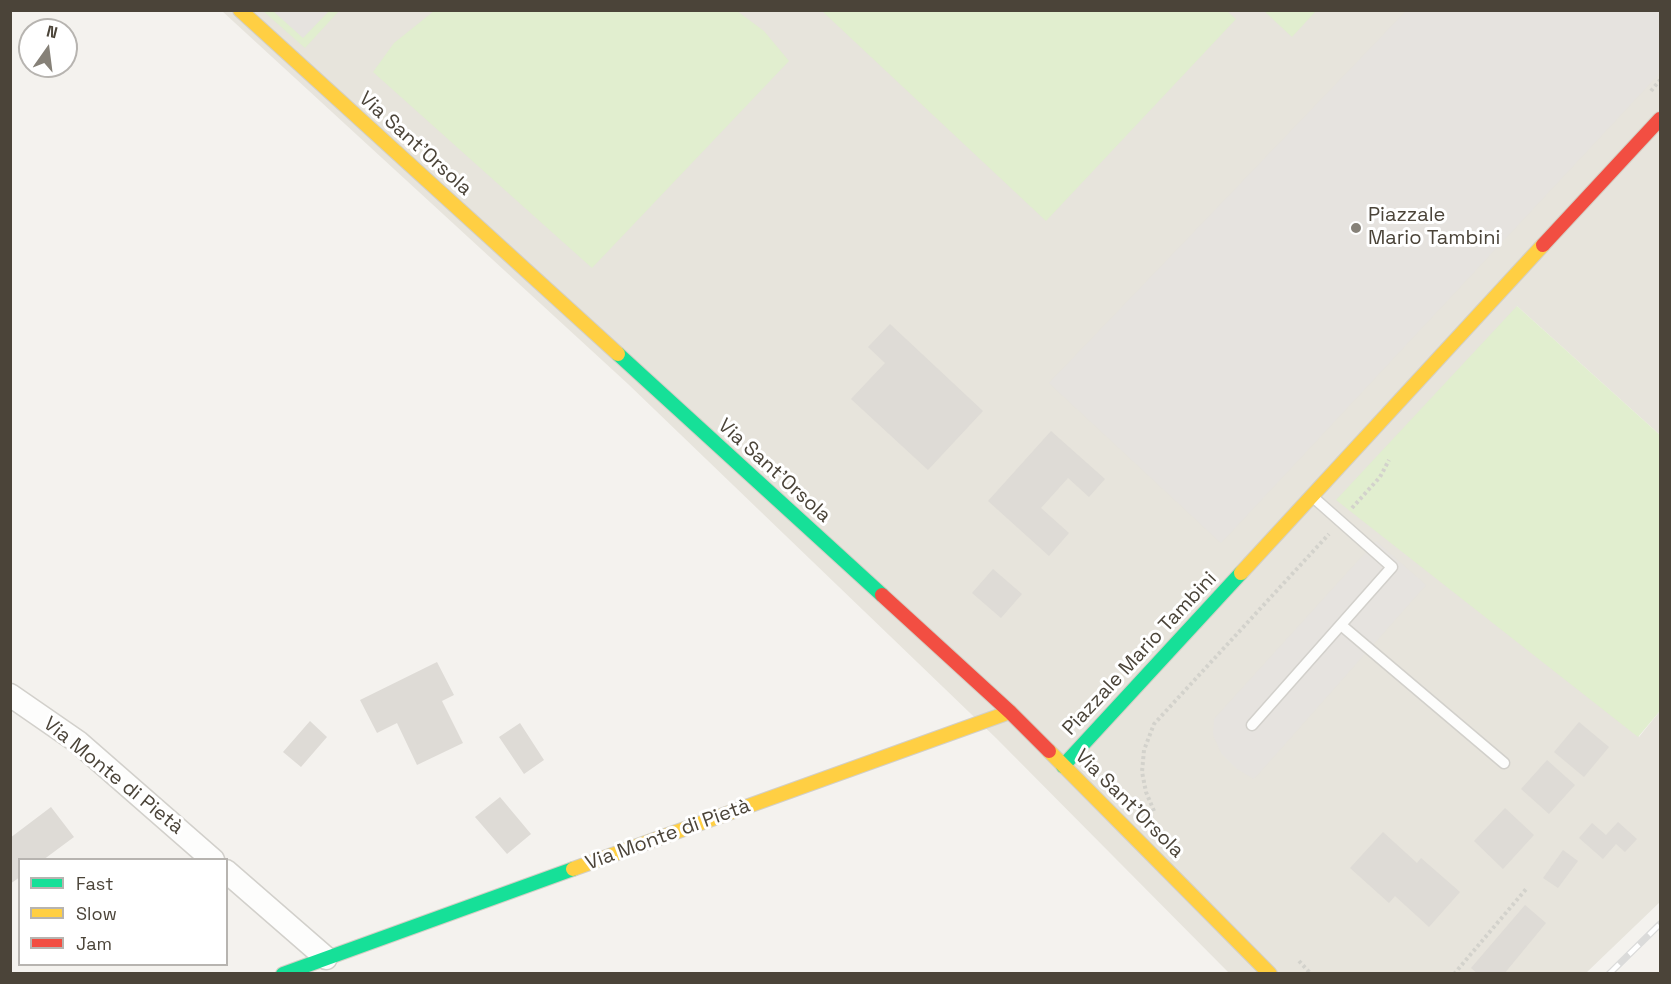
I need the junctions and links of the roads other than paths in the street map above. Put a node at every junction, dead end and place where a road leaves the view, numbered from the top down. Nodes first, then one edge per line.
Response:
1 (240, 10) edge
2 (1660, 119) edge
3 (1311, 496) junction
4 (1341, 625) junction
5 (10, 695) edge
6 (1010, 712) junction
7 (1252, 725) dead end
8 (1504, 763) dead end
9 (1063, 765) junction
10 (211, 858) edge
11 (228, 874) edge
12 (326, 958) junction
13 (283, 974) edge
14 (1270, 974) edge

1 - 6 street, Via Sant'Orsola
2 - 3 street, Piazzale Mario Tambini
3 - 4 lane
3 - 9 street, Piazzale Mario Tambini
4 - 7 lane
4 - 8 lane
5 - 10 street, Via Monte di Pietà
6 - 9 street, Via Sant'Orsola
6 - 12 street, Via Monte di Pietà
9 - 14 street, Via Sant'Orsola
11 - 12 street
12 - 13 street, Via Monte di Pietà

